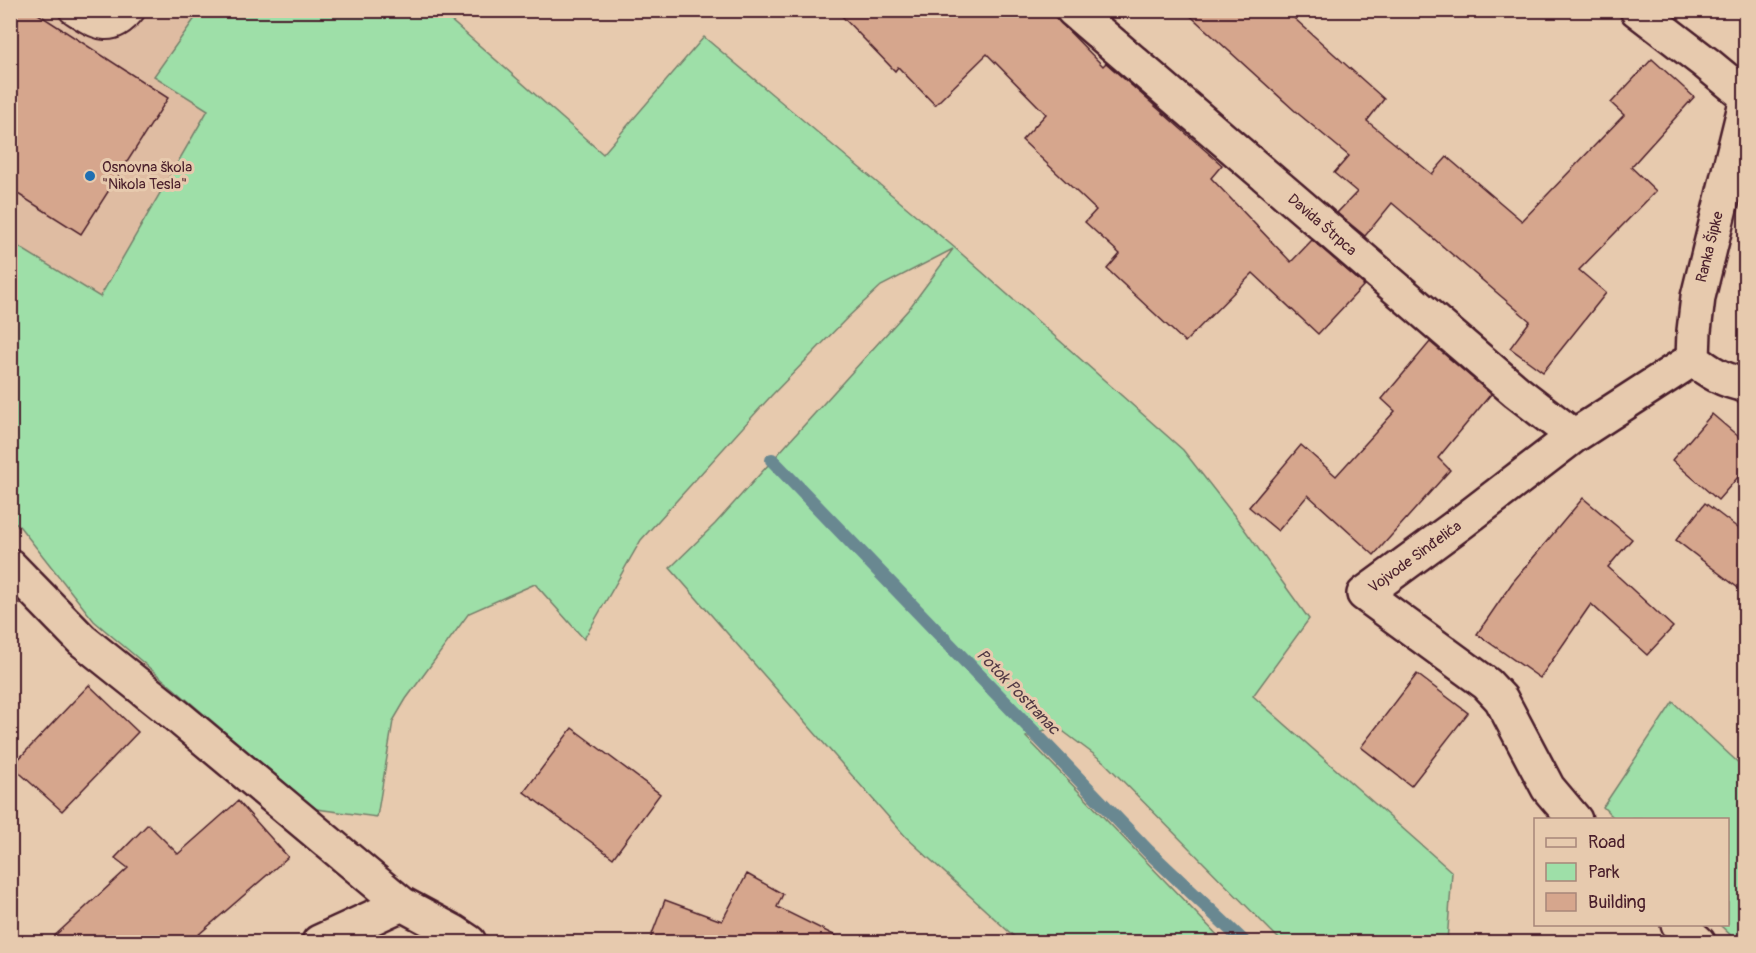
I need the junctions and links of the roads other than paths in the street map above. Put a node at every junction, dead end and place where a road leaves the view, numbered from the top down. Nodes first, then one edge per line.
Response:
1 (72, 10) edge
2 (132, 10) edge
3 (1072, 10) edge
4 (1637, 10) edge
5 (1746, 96) edge
6 (1746, 102) edge
7 (1693, 359) junction
8 (1746, 385) edge
9 (1574, 436) junction
10 (10, 566) edge
11 (1574, 818) edge
12 (402, 904) junction
13 (1680, 926) edge
14 (319, 942) edge
15 (469, 942) edge
16 (1698, 942) edge

1 - 2 lane
3 - 9 street, Davida Štrpca
4 - 5 street
6 - 7 street, Ranka Šipke
7 - 8 street
7 - 9 street, Vojvode Sinđelića
9 - 11 street, Vojvode Sinđelića
10 - 12 street
12 - 14 street
12 - 15 street
13 - 16 street

